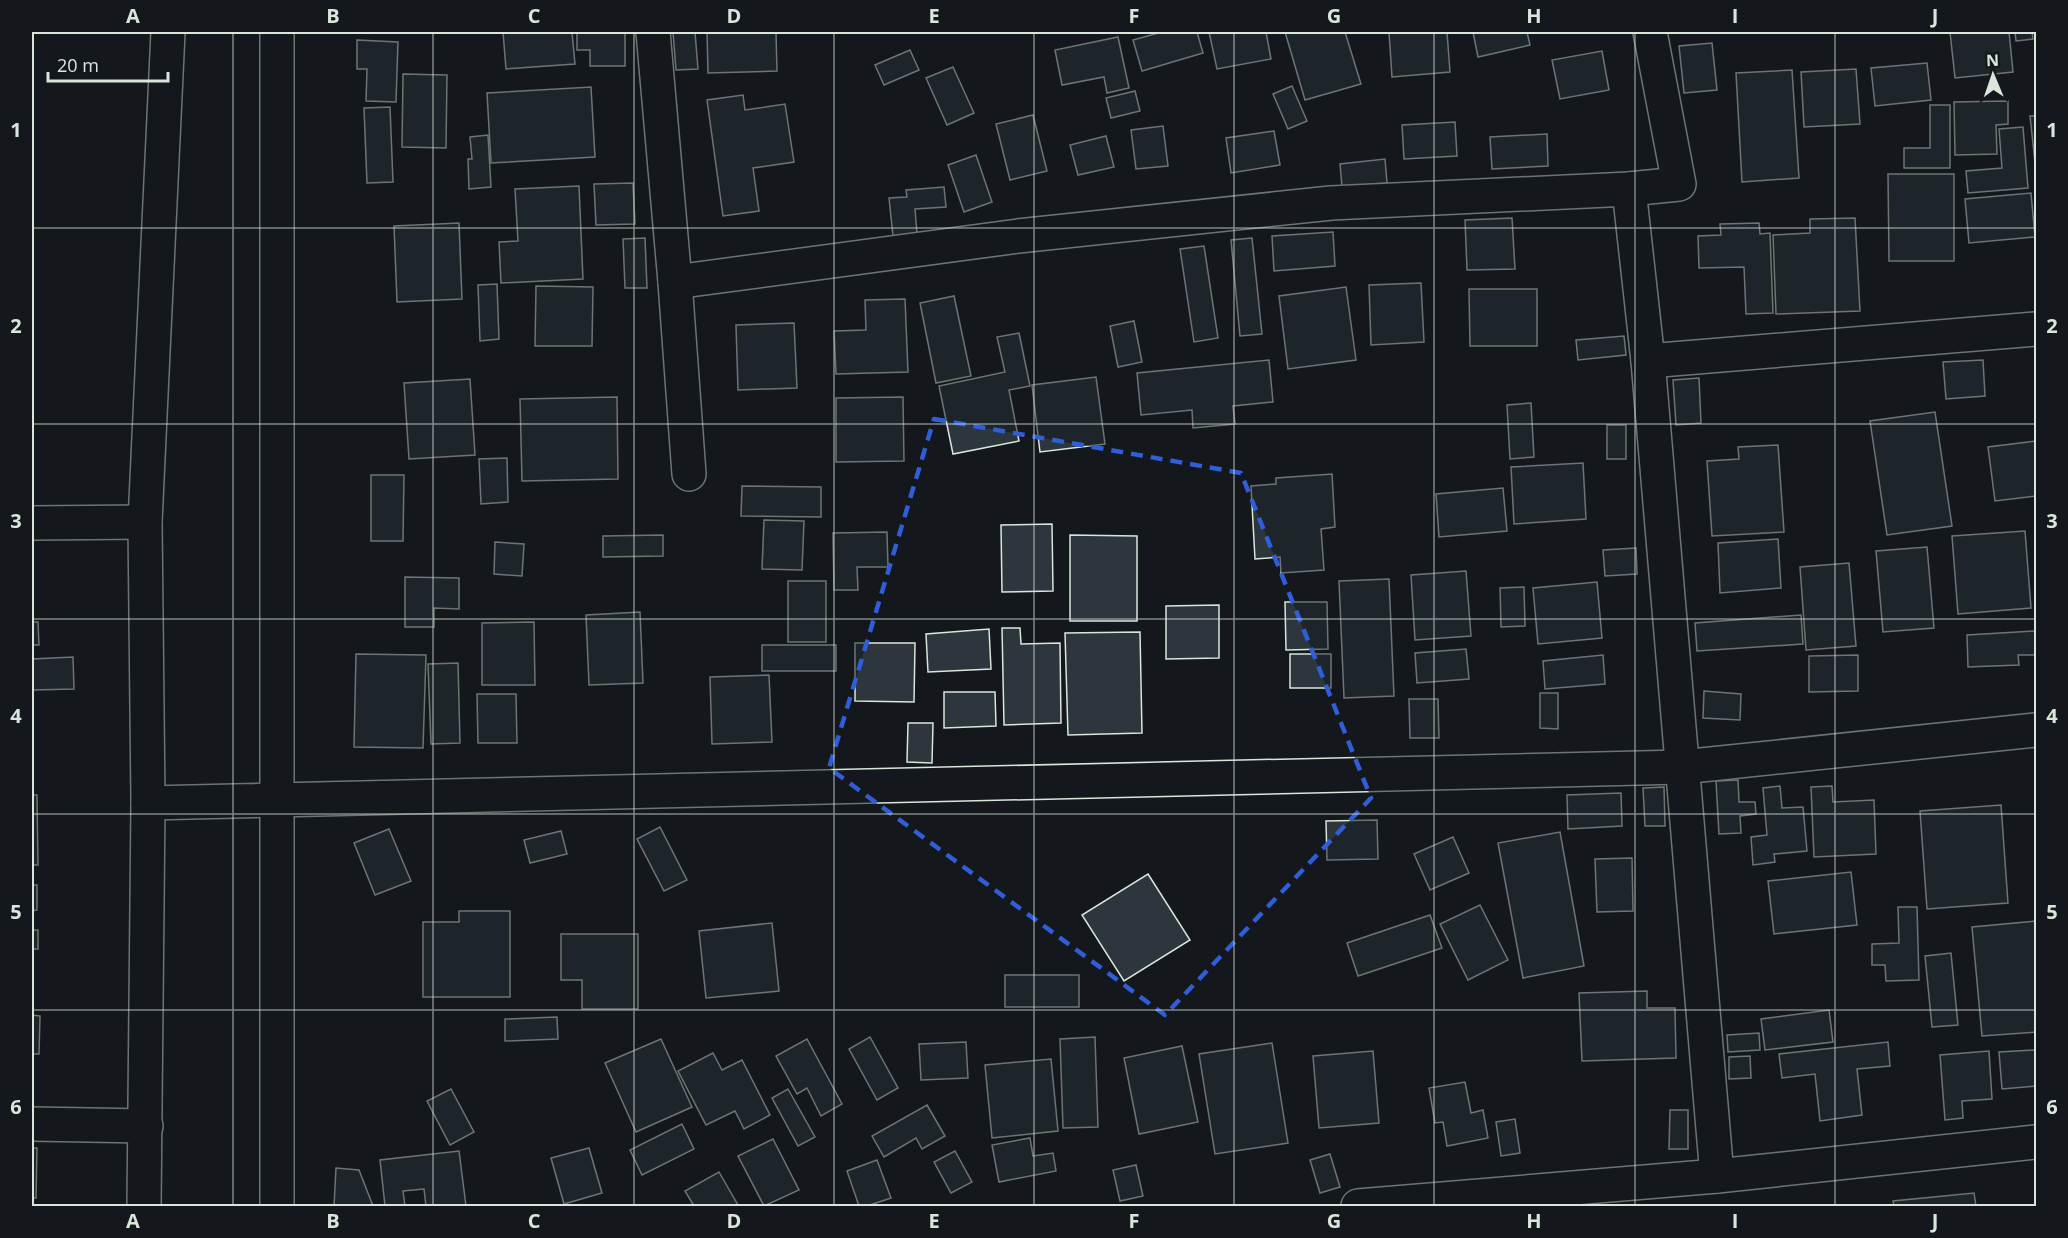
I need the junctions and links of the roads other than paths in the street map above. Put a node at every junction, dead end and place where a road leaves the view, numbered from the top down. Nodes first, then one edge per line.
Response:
1 (168, 32) edge
2 (277, 32) edge
3 (653, 32) edge
4 (1650, 32) edge
5 (1629, 189) junction
6 (675, 282) junction
7 (2037, 329) edge
8 (1648, 361) junction
9 (689, 474) dead end
10 (145, 522) junction
11 (32, 523) edge
12 (2037, 730) edge
13 (1682, 767) junction
14 (277, 800) junction
15 (148, 803) junction
16 (32, 1124) edge
17 (146, 1126) junction
18 (2037, 1142) edge
19 (1717, 1176) junction
20 (144, 1206) edge
21 (277, 1206) edge
22 (1358, 1206) edge

1 - 10 street
2 - 14 street
3 - 6 street
4 - 5 street
5 - 6 street
5 - 8 street
6 - 9 street
7 - 8 street
8 - 13 street
10 - 11 street
10 - 15 street
12 - 13 street
13 - 14 street
13 - 19 street
14 - 15 street
14 - 21 street
15 - 17 street
16 - 17 street
17 - 20 street
18 - 19 street
19 - 22 street

